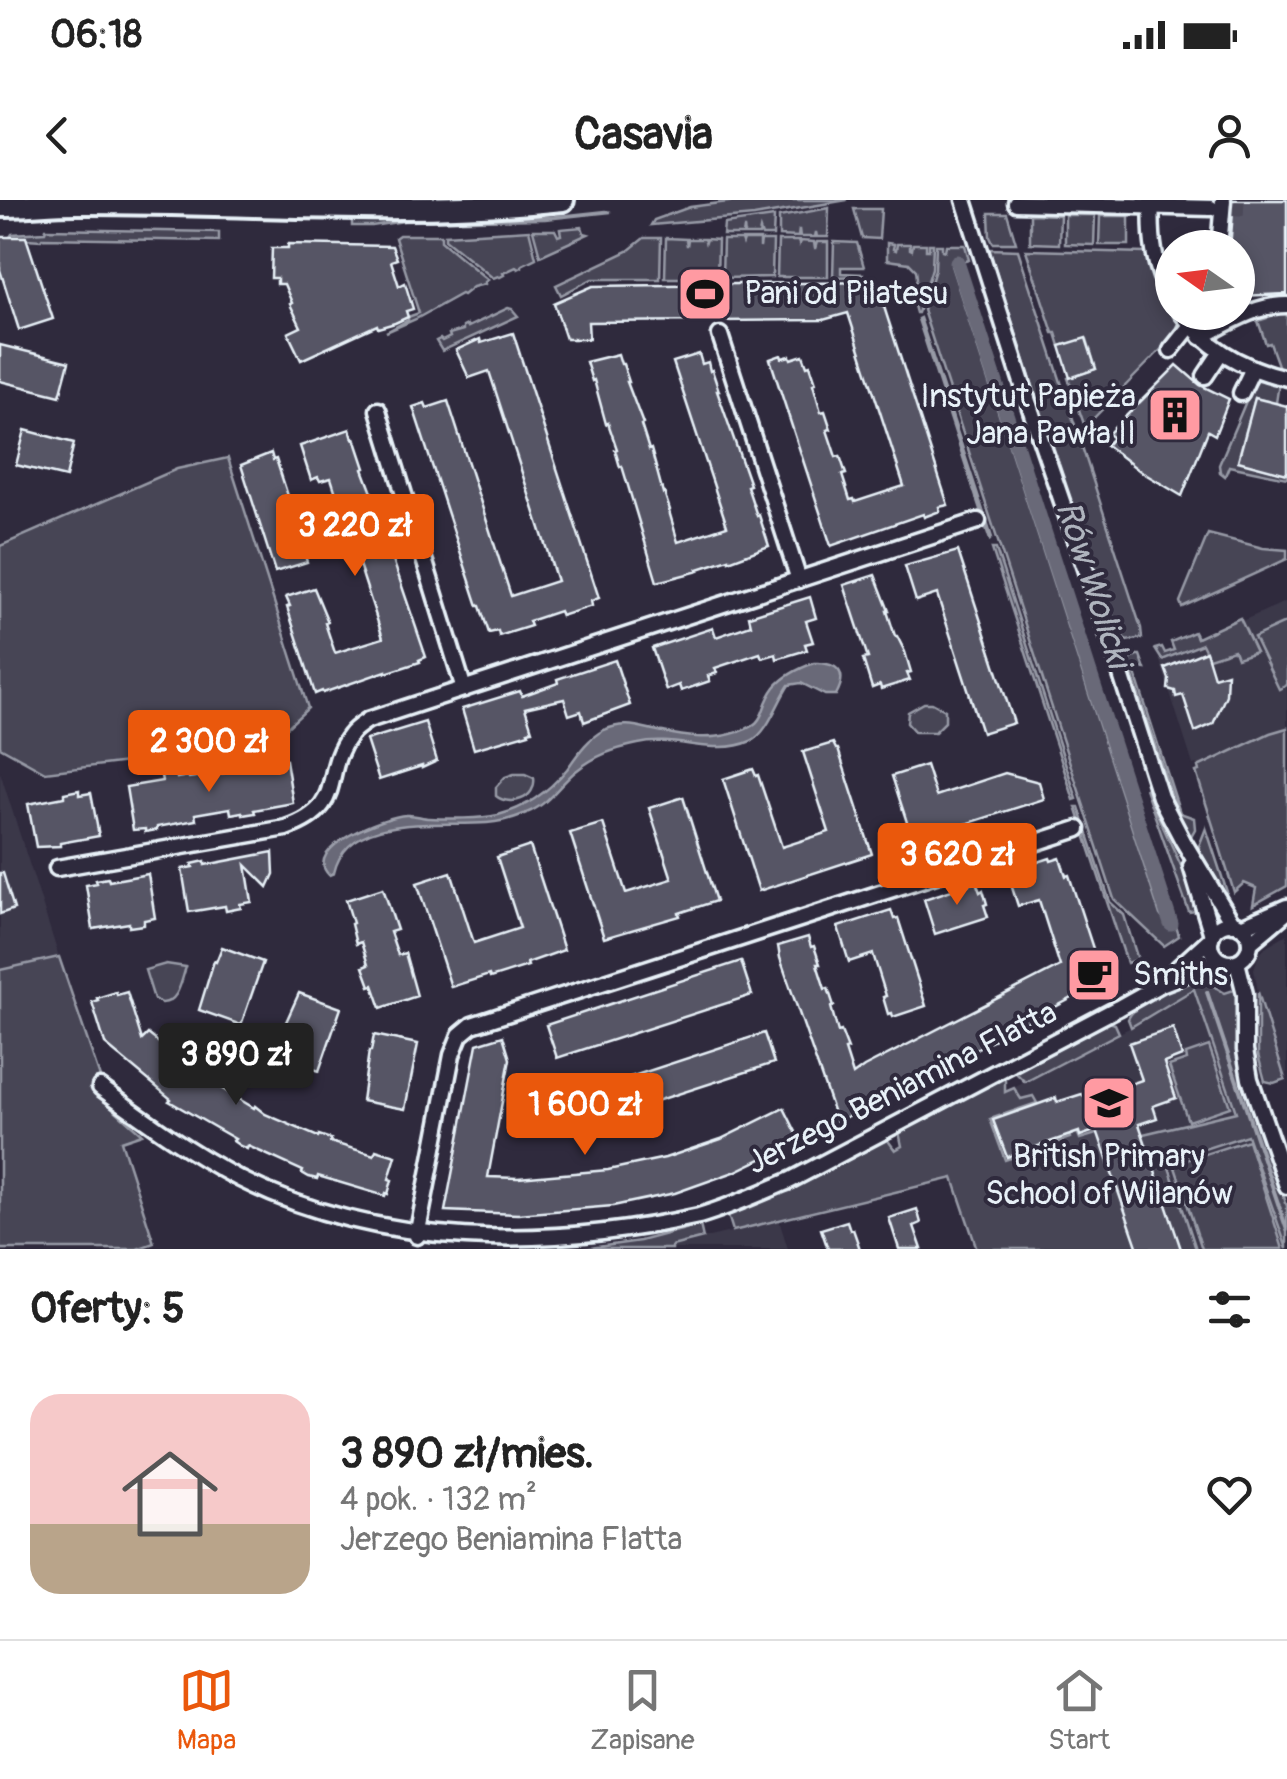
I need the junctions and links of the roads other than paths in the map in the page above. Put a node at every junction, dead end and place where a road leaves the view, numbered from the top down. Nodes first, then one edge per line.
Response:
1 (562, 200) edge
2 (964, 200) edge
3 (974, 200) edge
4 (1016, 203) dead end
5 (1151, 203) edge
6 (0, 206) edge
7 (1221, 207) edge
8 (972, 221) junction
9 (1155, 264) edge
10 (1287, 305) edge
11 (1180, 330) edge
12 (1196, 330) edge
13 (720, 335) dead end
14 (1201, 337) junction
15 (1171, 350) dead end
16 (1221, 352) junction
17 (1253, 368) junction
18 (1205, 376) dead end
19 (1287, 378) edge
20 (1241, 394) dead end
21 (378, 410) dead end
22 (978, 521) dead end
23 (799, 580) junction
24 (464, 689) junction
25 (1078, 830) dead end
26 (1183, 842) junction
27 (57, 868) dead end
28 (1287, 910) edge
29 (1237, 925) junction
30 (1211, 936) junction
31 (1250, 943) junction
32 (1220, 961) junction
33 (1237, 962) junction
34 (1161, 984) junction
35 (100, 1087) dead end
36 (1287, 1186) edge
37 (417, 1236) junction

1 - 6 street
2 - 8 street
3 - 8 street
4 - 5 street
5 - 7 street
5 - 9 street
8 - 26 street
10 - 14 street
11 - 15 street
12 - 14 street
13 - 23 street
14 - 16 street
16 - 17 street
16 - 18 street
17 - 19 street
17 - 20 street
21 - 24 street
22 - 23 street
23 - 24 street
24 - 27 street
25 - 37 street
26 - 29 street
26 - 30 street
28 - 29 street
28 - 31 street
29 - 30 street
29 - 31 street
30 - 32 street
30 - 34 street, Jerzego Beniamina Flatta
31 - 33 street
32 - 33 street
32 - 34 street, Jerzego Beniamina Flatta
33 - 36 street
34 - 37 street, Jerzego Beniamina Flatta
35 - 37 street, Jerzego Beniamina Flatta

